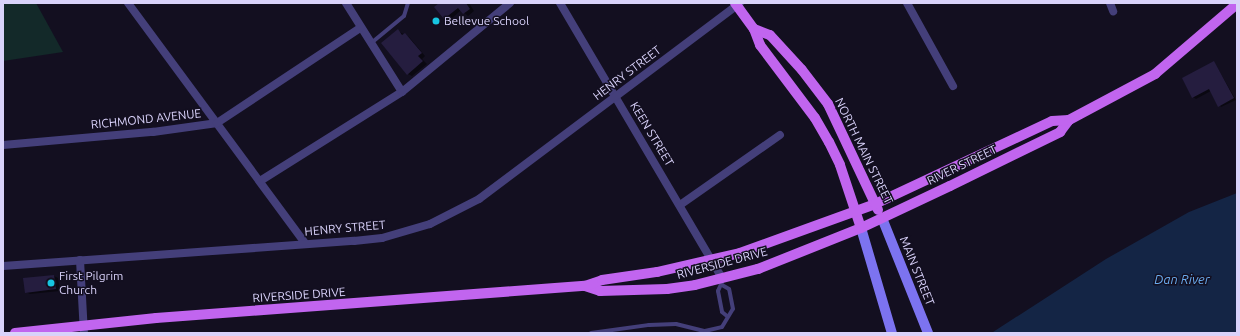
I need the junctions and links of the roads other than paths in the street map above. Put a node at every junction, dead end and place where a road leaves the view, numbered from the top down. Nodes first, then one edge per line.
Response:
1 (128, 3) edge
2 (346, 3) edge
3 (408, 3) edge
4 (510, 3) edge
5 (560, 3) edge
6 (907, 3) edge
7 (737, 4) edge
8 (1237, 4) edge
9 (360, 28) junction
10 (754, 29) junction
11 (370, 44) junction
12 (953, 86) dead end
13 (402, 92) junction
14 (616, 96) junction
15 (1069, 120) junction
16 (217, 123) junction
17 (780, 135) dead end
18 (3, 145) edge
19 (260, 181) junction
20 (875, 204) junction
21 (680, 205) junction
22 (856, 212) junction
23 (882, 218) junction
24 (861, 228) junction
25 (305, 243) junction
26 (80, 260) junction
27 (711, 260) junction
28 (3, 266) edge
29 (722, 281) junction
30 (585, 286) junction
31 (727, 316) junction
32 (84, 328) edge
33 (15, 333) edge
34 (591, 333) edge
35 (892, 333) edge
36 (928, 333) edge

1 - 16 street
2 - 9 street
3 - 11 lane
4 - 13 street
5 - 14 street, KEEN STREET
6 - 12 street
7 - 10 main road, NORTH MAIN STREET
7 - 14 street, HENRY STREET
8 - 15 main road, RIVER STREET
9 - 11 street
9 - 16 street, RICHMOND AVENUE
10 - 20 main road, NORTH MAIN STREET
10 - 22 main road, NORTH MAIN STREET
11 - 13 street
13 - 19 street
14 - 21 street, KEEN STREET
14 - 25 street, HENRY STREET
15 - 20 main road, RIVER STREET
15 - 23 main road, RIVER STREET
16 - 18 street, RICHMOND AVENUE
16 - 19 street
17 - 21 street
19 - 25 street
20 - 22 main road, RIVER STREET
20 - 23 main road, NORTH MAIN STREET
21 - 27 street, KEEN STREET
22 - 24 main road, NORTH MAIN STREET
22 - 27 main road, RIVERSIDE DRIVE
23 - 24 main road, RIVER STREET
23 - 36 main road, MAIN STREET
24 - 29 main road, RIVERSIDE DRIVE
24 - 35 main road
25 - 26 street, HENRY STREET
26 - 28 street, HENRY STREET
26 - 32 street
27 - 29 street, KEEN STREET
27 - 30 main road, RIVERSIDE DRIVE
29 - 30 main road, RIVERSIDE DRIVE
29 - 31 lane
29 - 31 lane
30 - 32 main road, RIVERSIDE DRIVE
31 - 34 lane
32 - 33 main road, RIVERSIDE DRIVE

